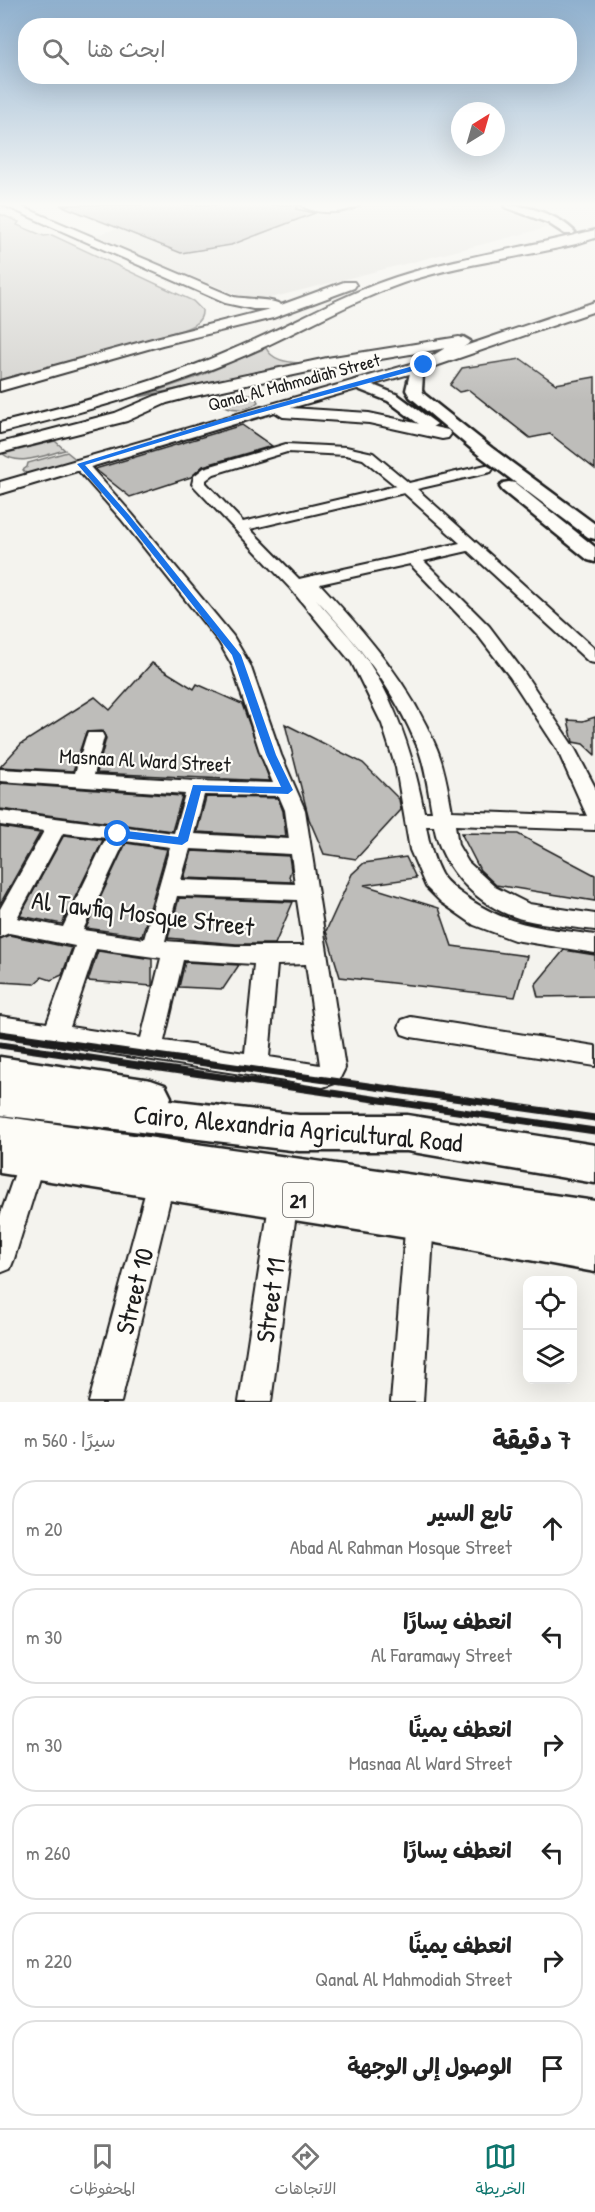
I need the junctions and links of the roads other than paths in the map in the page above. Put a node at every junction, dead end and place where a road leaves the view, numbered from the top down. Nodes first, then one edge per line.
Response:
1 (146, 270) edge
2 (157, 270) edge
3 (399, 270) edge
4 (441, 270) edge
5 (315, 298) junction
6 (595, 298) edge
7 (595, 306) edge
8 (294, 327) junction
9 (215, 328) junction
10 (463, 341) junction
11 (354, 358) junction
12 (424, 365) junction
13 (358, 384) junction
14 (0, 386) edge
15 (122, 395) junction
16 (161, 399) junction
17 (259, 411) junction
18 (0, 419) edge
19 (221, 422) junction
20 (0, 428) edge
21 (66, 431) junction
22 (442, 434) junction
23 (0, 438) edge
24 (0, 448) edge
25 (80, 464) junction
26 (489, 471) junction
27 (0, 488) edge
28 (410, 491) junction
29 (250, 529) junction
30 (595, 533) edge
31 (468, 546) junction
32 (595, 556) edge
33 (414, 559) junction
34 (302, 584) junction
35 (595, 658) edge
36 (95, 737) dead end
37 (0, 775) edge
38 (82, 781) junction
39 (196, 788) junction
40 (288, 790) junction
41 (595, 813) edge
42 (445, 818) junction
43 (414, 820) junction
44 (1, 821) edge
45 (595, 823) edge
46 (57, 826) junction
47 (118, 834) junction
48 (182, 841) junction
49 (300, 847) junction
50 (169, 888) junction
51 (308, 892) junction
52 (595, 922) edge
53 (1, 925) edge
54 (78, 938) junction
55 (595, 944) edge
56 (163, 950) junction
57 (315, 955) junction
58 (266, 957) junction
59 (0, 1026) edge
60 (411, 1027) dead end
61 (55, 1035) junction
62 (150, 1049) junction
63 (595, 1056) edge
64 (256, 1065) junction
65 (0, 1074) edge
66 (0, 1098) edge
67 (381, 1132) junction
68 (11, 1149) edge
69 (595, 1164) edge
70 (162, 1179) junction
71 (284, 1198) junction
72 (420, 1219) junction
73 (595, 1222) edge
74 (595, 1250) edge
75 (0, 1259) edge
76 (105, 1402) edge
77 (255, 1402) edge
78 (407, 1402) edge

1 - 9 main road
2 - 5 main road
3 - 5 main road
4 - 8 main road, Qanal Al Mahmodiah Street
5 - 9 main road
6 - 10 main road, Qanal Al Mahmodiah Street
7 - 12 main road, Qanal Al Mahmodiah Street
8 - 11 main road
8 - 15 main road, Qanal Al Mahmodiah Street
9 - 14 main road
10 - 11 main road, Qanal Al Mahmodiah Street
10 - 12 street
11 - 16 main road
12 - 13 main road, Qanal Al Mahmodiah Street
12 - 30 street
13 - 17 main road, Qanal Al Mahmodiah Street
13 - 22 street
15 - 18 main road
15 - 20 main road
16 - 21 main road
16 - 23 main road
17 - 19 main road, Qanal Al Mahmodiah Street
17 - 22 main road
19 - 21 main road
19 - 25 main road, Qanal Al Mahmodiah Street
21 - 24 main road
22 - 26 street
25 - 27 main road, Qanal Al Mahmodiah Street
25 - 40 street
26 - 28 street
26 - 32 street
28 - 29 street
28 - 29 street
28 - 31 street
29 - 34 street
31 - 33 street
31 - 35 street
33 - 34 street
33 - 41 street
34 - 42 street
34 - 43 street
36 - 38 street
37 - 38 street, Masnaa Al Ward Street
38 - 39 street, Masnaa Al Ward Street
39 - 40 street, Masnaa Al Ward Street
39 - 48 street
40 - 49 street
42 - 43 street
42 - 45 street
42 - 52 street
43 - 55 street
44 - 46 street
46 - 47 street
46 - 53 street
47 - 48 street
47 - 54 street
48 - 49 street
48 - 50 street
49 - 51 street
50 - 51 street
50 - 56 street
51 - 57 street
53 - 54 street, Al Tawfiq Mosque Street
54 - 56 street, Al Tawfiq Mosque Street
54 - 61 street
56 - 58 street, Al Tawfiq Mosque Street
56 - 62 street
57 - 58 street, Al Tawfiq Mosque Street
57 - 64 street
58 - 64 street
59 - 61 street
60 - 63 street
61 - 62 street
62 - 64 street
65 - 67 highway
66 - 67 highway, Cairo, Alexandria Agricultural Road
67 - 69 highway, Cairo, Alexandria Agricultural Road
68 - 70 highway, 21
68 - 73 highway
68 - 75 street
70 - 71 highway, 21
70 - 76 street, Street 10
71 - 72 highway, 21
71 - 77 street, Street 11
72 - 74 highway, 21
72 - 78 street

